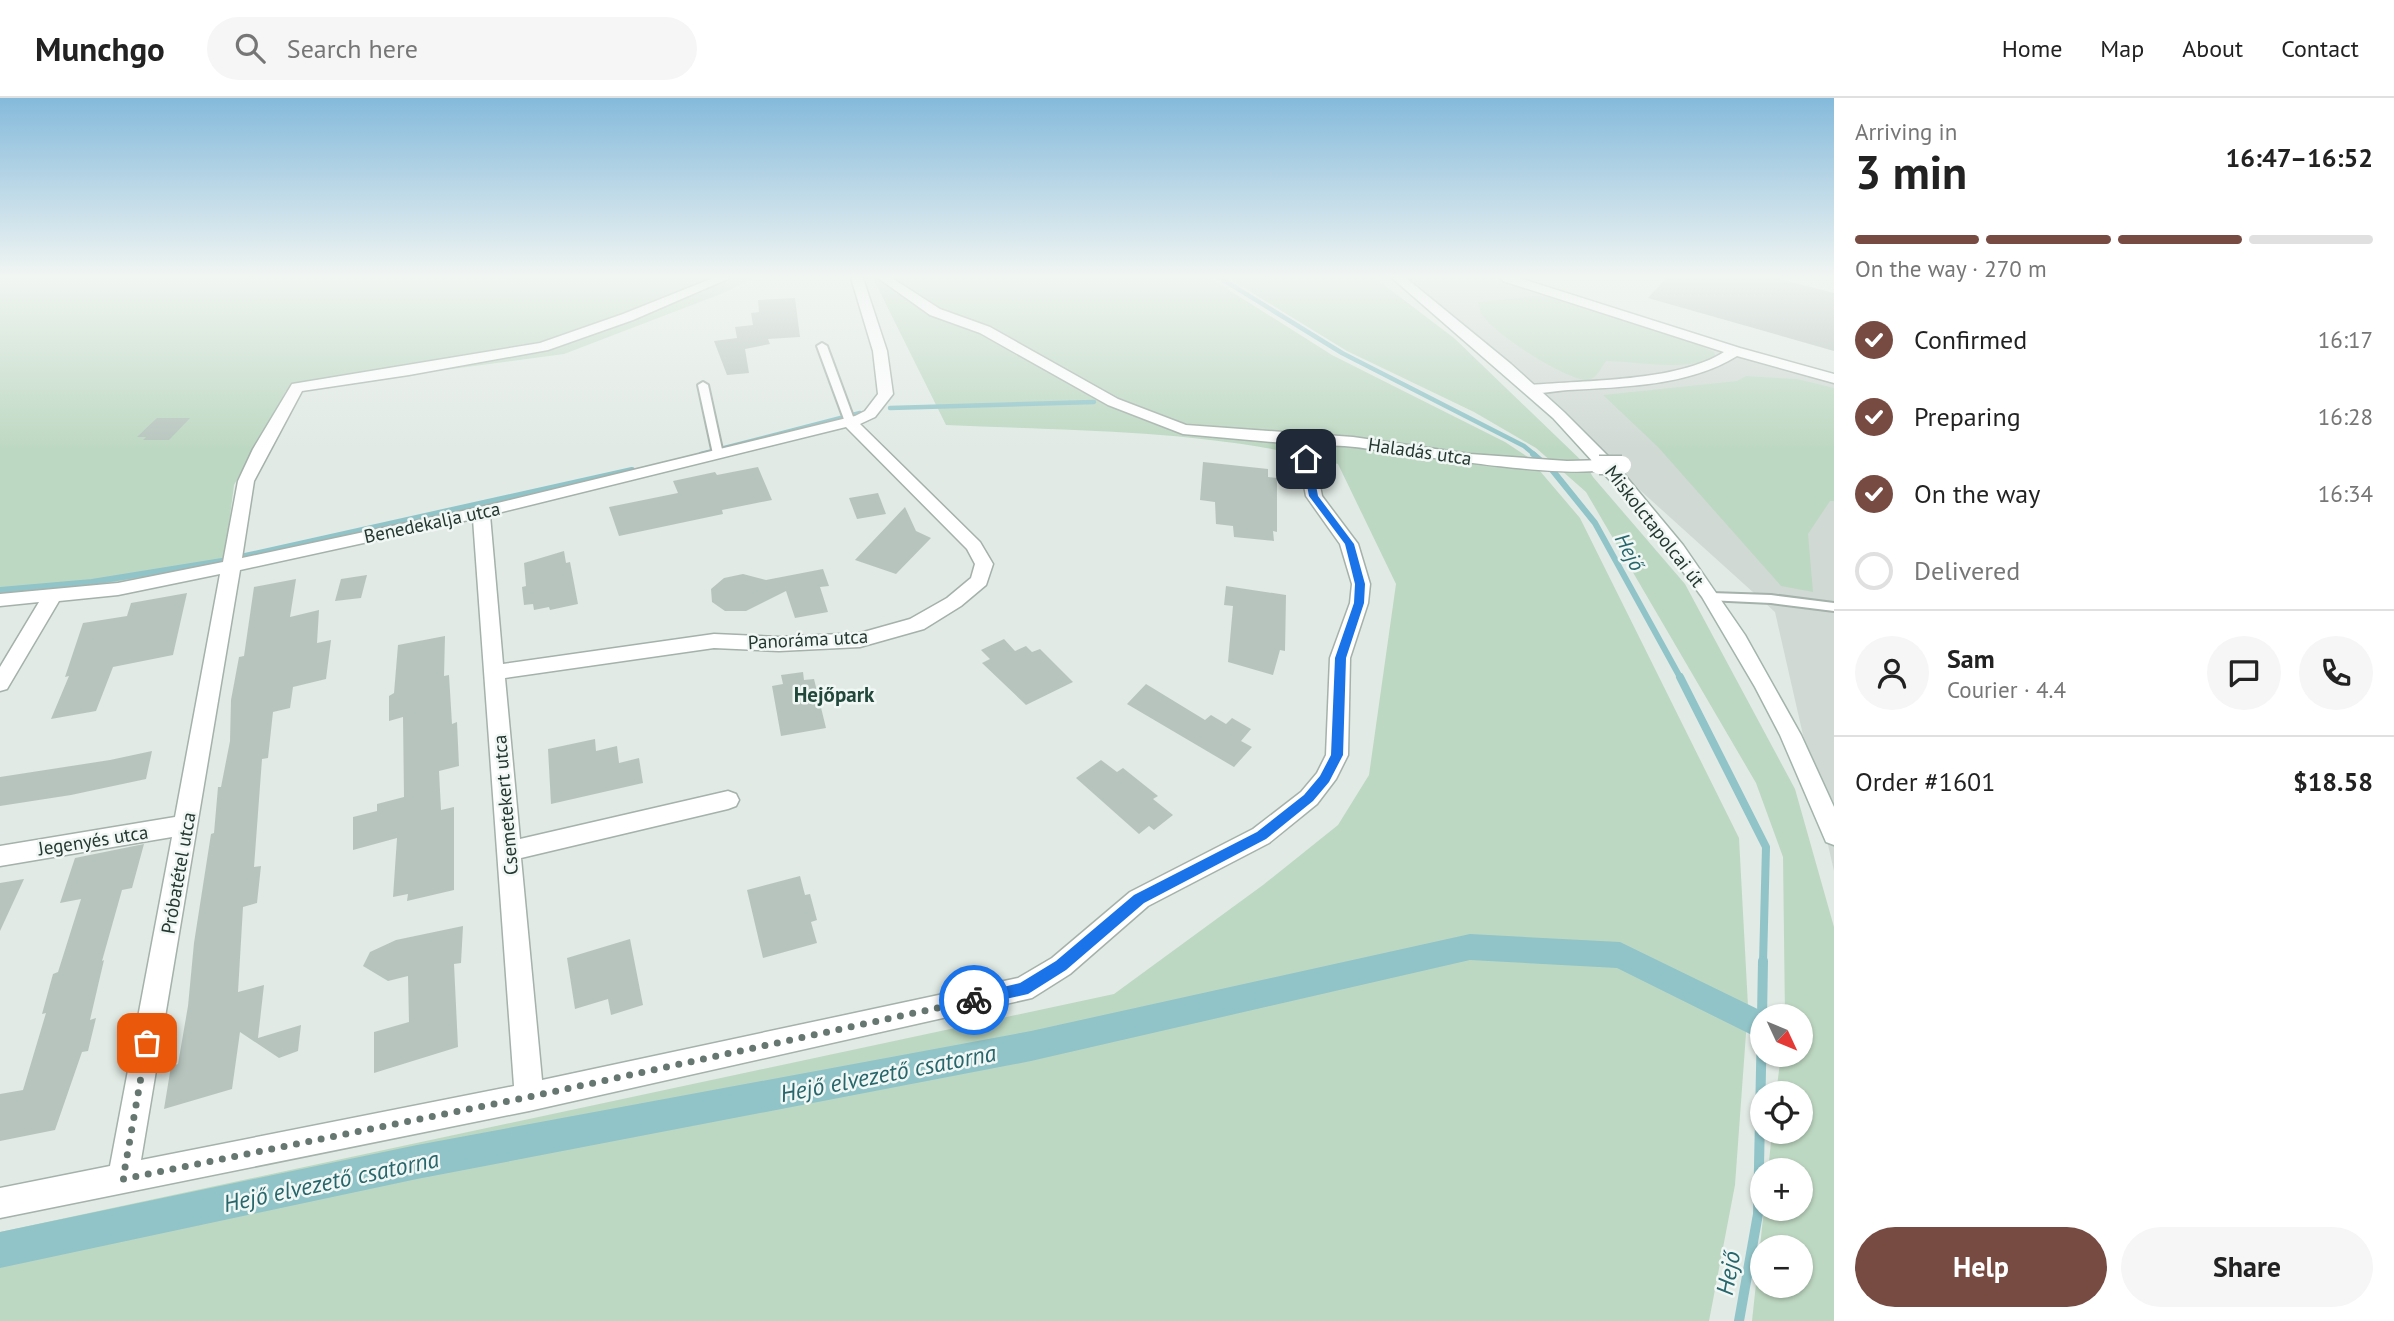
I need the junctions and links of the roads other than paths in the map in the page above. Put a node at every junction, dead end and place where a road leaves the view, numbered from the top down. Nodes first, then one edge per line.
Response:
1 (577, 335) edge
2 (875, 335) edge
3 (994, 335) edge
4 (1466, 335) edge
5 (1685, 335) edge
6 (821, 346) dead end
7 (1735, 351) junction
8 (1834, 379) edge
9 (703, 385) dead end
10 (1530, 389) junction
11 (852, 418) junction
12 (1303, 440) junction
13 (716, 449) junction
14 (1506, 461) junction
15 (1569, 465) junction
16 (1610, 465) junction
17 (481, 512) junction
18 (230, 566) junction
19 (54, 594) junction
20 (1711, 597) junction
21 (0, 600) edge
22 (1834, 607) edge
23 (494, 672) junction
24 (0, 684) edge
25 (728, 800) dead end
26 (186, 825) junction
27 (1834, 835) edge
28 (509, 851) junction
29 (0, 856) edge
30 (529, 1097) junction
31 (123, 1179) junction
32 (0, 1203) edge

1 - 18 street, Próbatétel utca
2 - 11 street
3 - 12 street, Haladás utca
4 - 10 street, Miskolctapolcai út
5 - 7 street
6 - 11 lane
7 - 8 street
7 - 10 street
9 - 13 lane
10 - 16 street, Miskolctapolcai út
11 - 13 street, Benedekalja utca
11 - 23 street, Panoráma utca
12 - 14 street, Haladás utca
12 - 30 street
13 - 17 street, Benedekalja utca
14 - 15 street, Haladás utca
14 - 15 street, Haladás utca
15 - 16 street, Haladás utca
16 - 20 street, Miskolctapolcai út
17 - 18 street, Benedekalja utca
17 - 23 street, Csemetekert utca
18 - 19 street, Benedekalja utca
18 - 26 street, Próbatétel utca
19 - 21 street, Benedekalja utca
19 - 24 street
20 - 22 lane
20 - 27 street, Miskolctapolcai út
23 - 28 street, Csemetekert utca
25 - 28 street
26 - 29 street, Jegenyés utca
26 - 31 street, Próbatétel utca
28 - 30 street, Csemetekert utca
30 - 31 street
31 - 32 street

